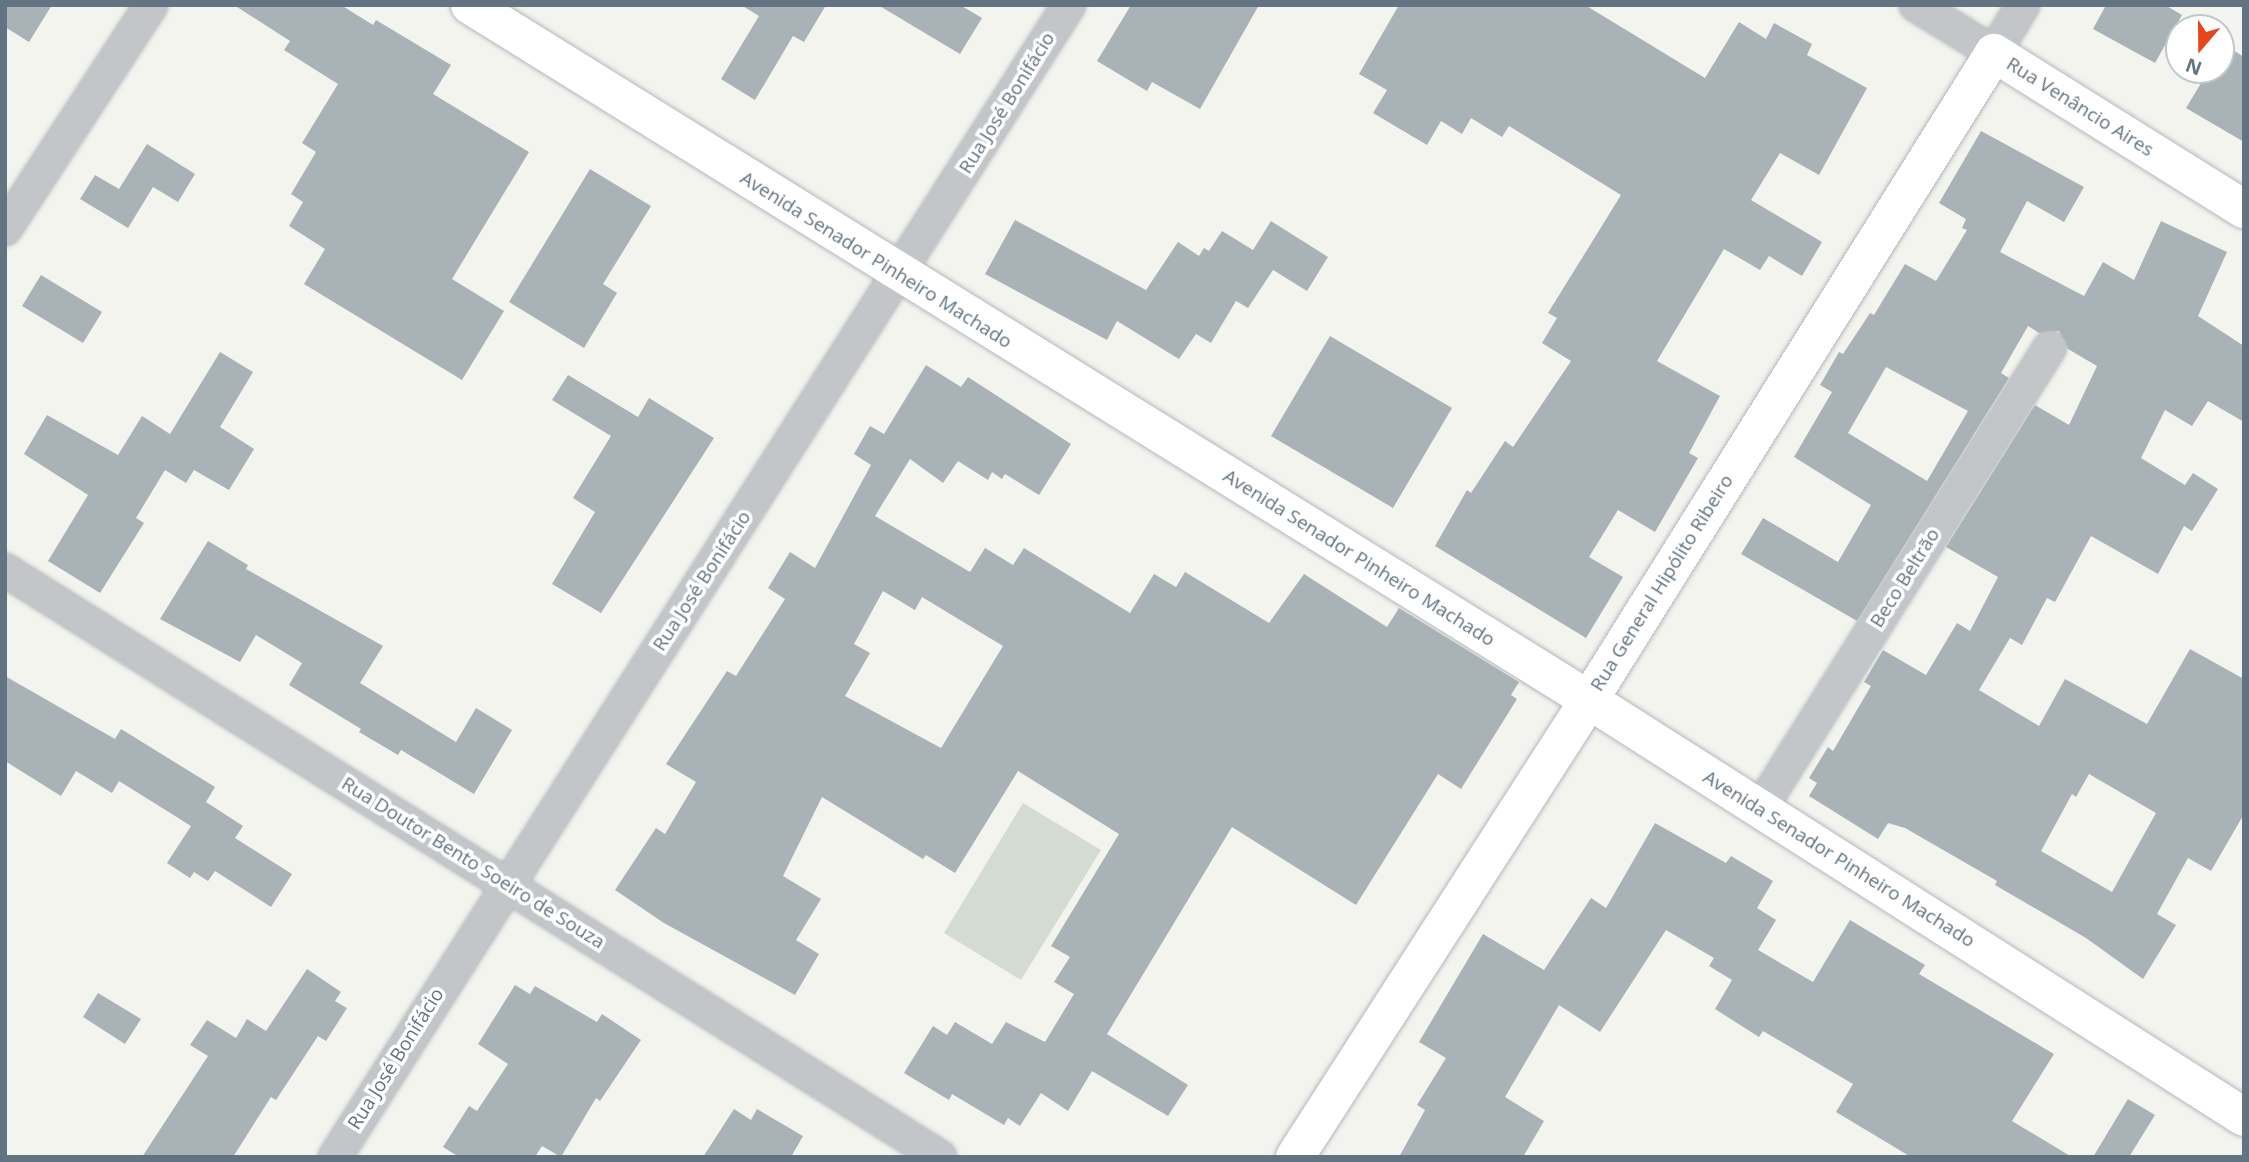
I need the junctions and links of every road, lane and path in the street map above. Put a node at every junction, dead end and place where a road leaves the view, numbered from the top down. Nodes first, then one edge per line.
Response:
1 (151, 5) edge
2 (470, 5) edge
3 (1069, 5) edge
4 (1916, 5) edge
5 (2023, 5) edge
6 (1994, 53) junction
7 (2244, 209) edge
8 (5, 229) edge
9 (900, 276) junction
10 (2050, 347) dead end
11 (5, 570) edge
12 (1589, 700) junction
13 (1760, 809) junction
14 (507, 883) junction
15 (2244, 1117) edge
16 (335, 1157) edge
17 (940, 1157) edge
18 (1296, 1157) edge

1 - 8 street
2 - 9 main road, Avenida Senador Pinheiro Machado
3 - 9 street, Rua José Bonifácio
4 - 6 street, Rua Venâncio Aires
5 - 6 street, Rua General Hipólito Ribeiro
6 - 7 main road, Rua Venâncio Aires
6 - 12 main road, Rua General Hipólito Ribeiro
9 - 12 main road, Avenida Senador Pinheiro Machado
9 - 14 street, Rua José Bonifácio
10 - 13 street, Beco Beltrão
11 - 14 street, Rua Doutor Bento Soeiro de Souza
12 - 13 main road, Avenida Senador Pinheiro Machado
12 - 18 main road, Rua General Hipólito Ribeiro
13 - 15 main road, Avenida Senador Pinheiro Machado
14 - 16 street, Rua José Bonifácio
14 - 17 street, Rua Doutor Bento Soeiro de Souza

